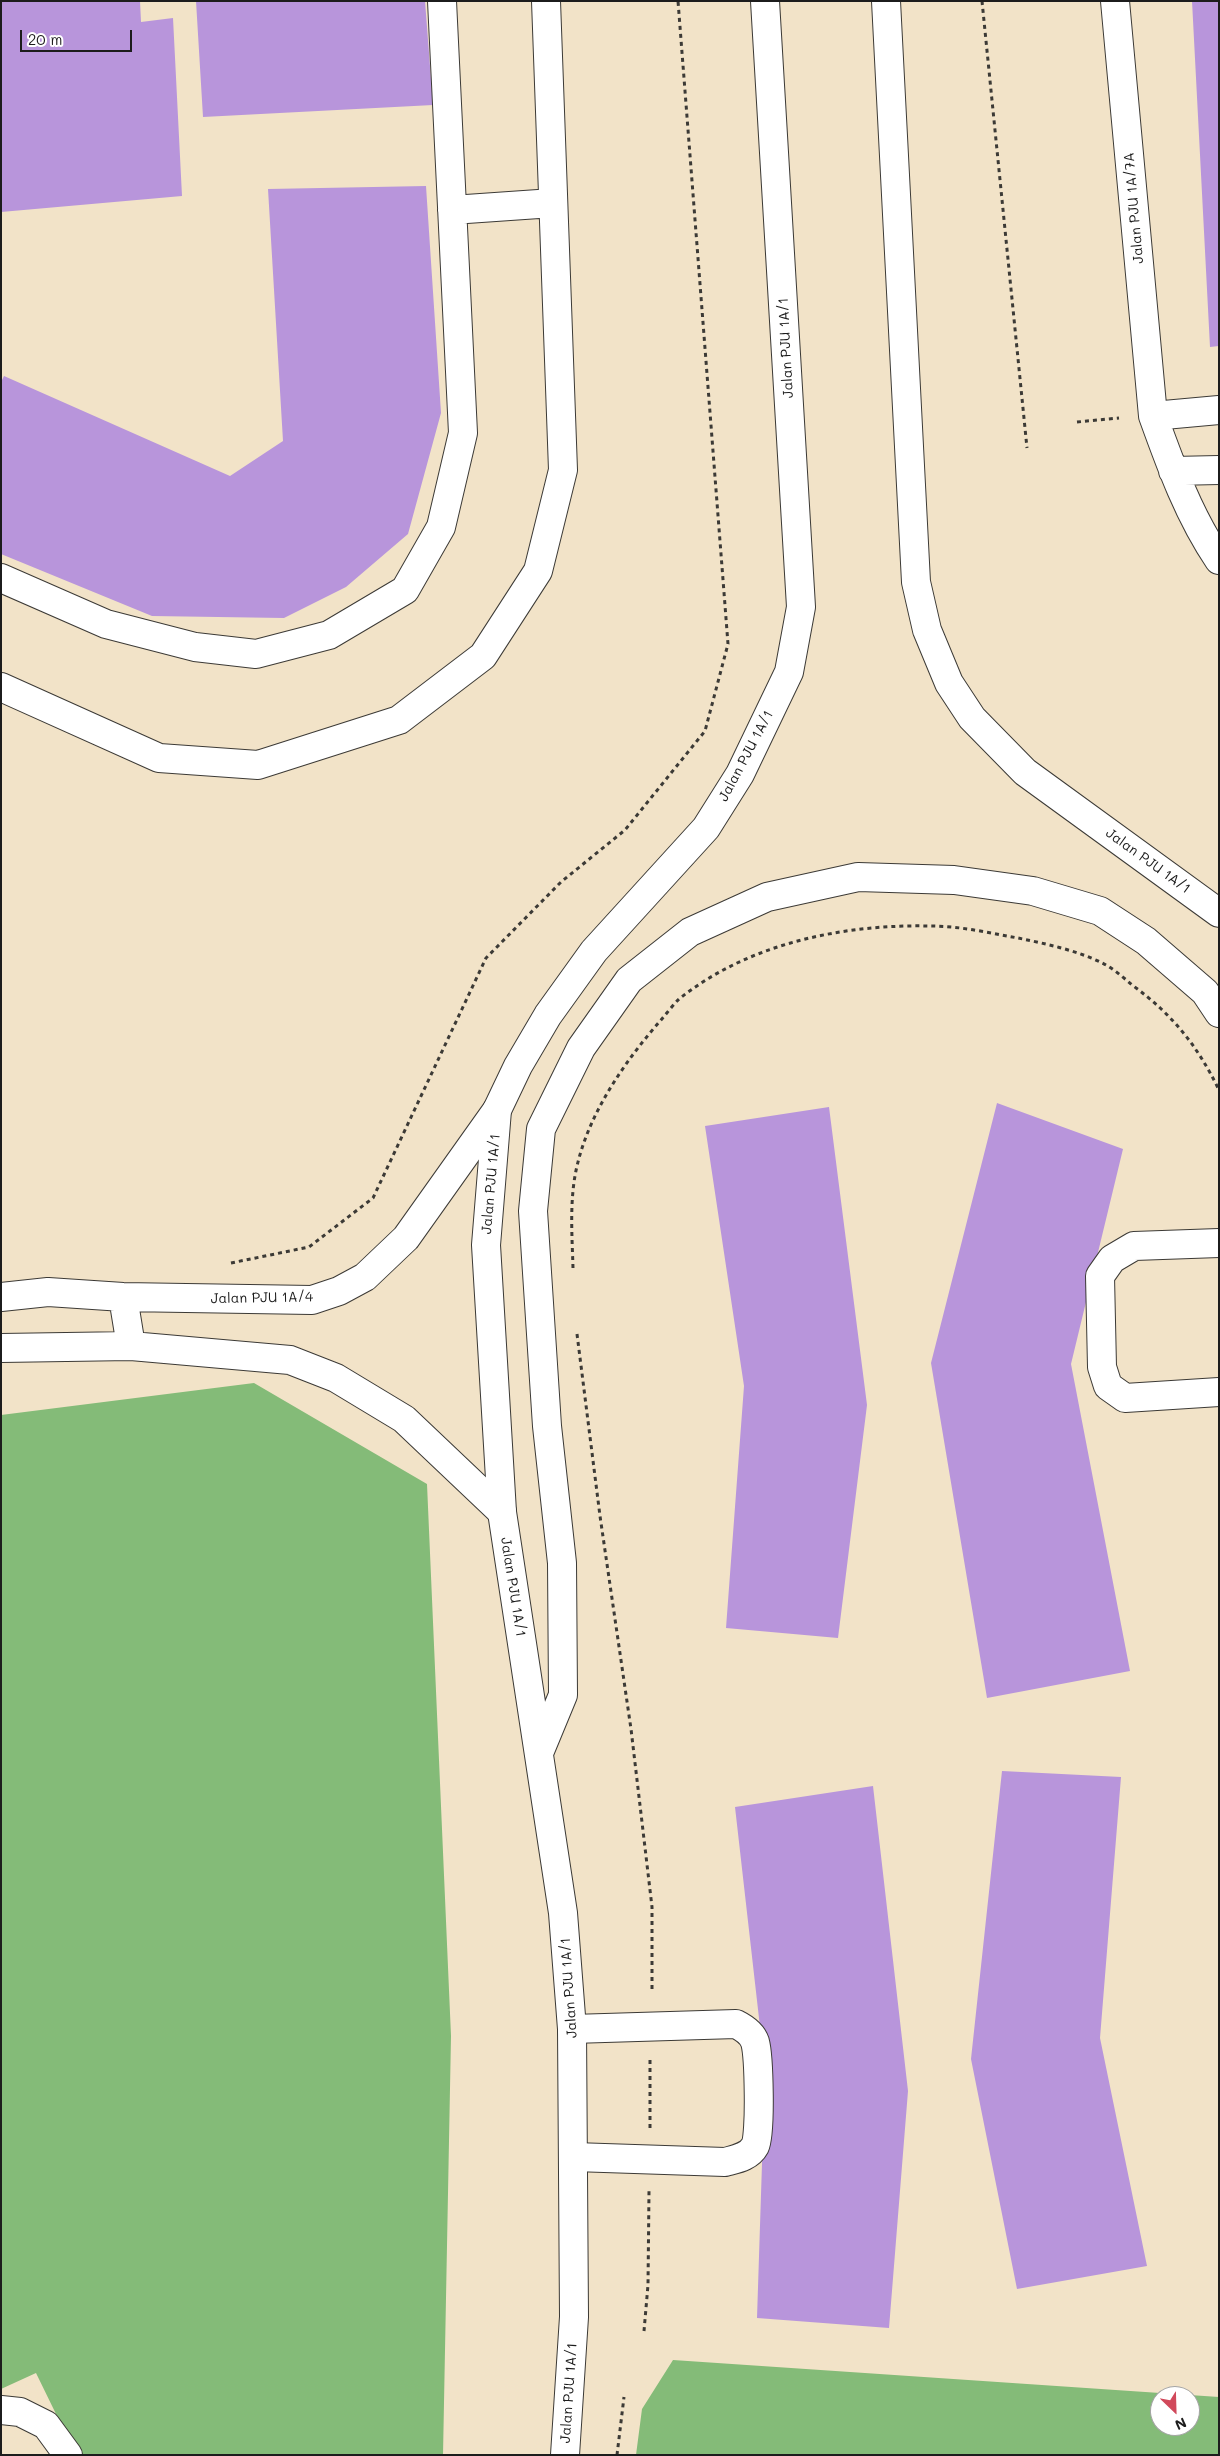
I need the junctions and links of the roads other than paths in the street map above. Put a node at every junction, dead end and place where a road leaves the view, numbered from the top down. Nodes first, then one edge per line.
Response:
1 (442, 1) edge
2 (546, 1) edge
3 (765, 1) edge
4 (886, 1) edge
5 (1115, 1) edge
6 (554, 203) junction
7 (452, 210) junction
8 (1219, 410) edge
9 (1153, 416) junction
10 (1219, 470) edge
11 (1173, 471) junction
12 (1219, 560) edge
13 (1, 578) edge
14 (1, 688) edge
15 (1219, 913) edge
16 (1219, 1013) edge
17 (497, 1110) junction
18 (1219, 1243) edge
19 (1, 1297) edge
20 (123, 1297) junction
21 (131, 1346) junction
22 (1, 1348) edge
23 (1219, 1392) edge
24 (502, 1512) junction
25 (539, 1755) junction
26 (572, 2029) junction
27 (574, 2157) junction
28 (1, 2410) edge
29 (68, 2455) edge
30 (565, 2455) edge

1 - 7 main road
2 - 6 main road
3 - 17 main road, Jalan PJU 1A/1
4 - 15 main road, Jalan PJU 1A/1
5 - 9 main road, Jalan PJU 1A/7A
6 - 7 main road
6 - 14 main road
7 - 13 main road
8 - 9 main road
9 - 11 main road, Jalan PJU 1A/7A
10 - 11 main road
11 - 12 main road, Jalan PJU 1A/7A
16 - 25 main road
17 - 20 main road, Jalan PJU 1A/4
17 - 24 main road, Jalan PJU 1A/1
18 - 23 main road
19 - 20 main road, Jalan PJU 1A/4
20 - 21 main road
21 - 22 main road
21 - 24 main road
24 - 25 main road, Jalan PJU 1A/1
25 - 26 main road, Jalan PJU 1A/1
26 - 27 main road, Jalan PJU 1A/1
26 - 27 main road
27 - 30 main road, Jalan PJU 1A/1
28 - 29 main road

